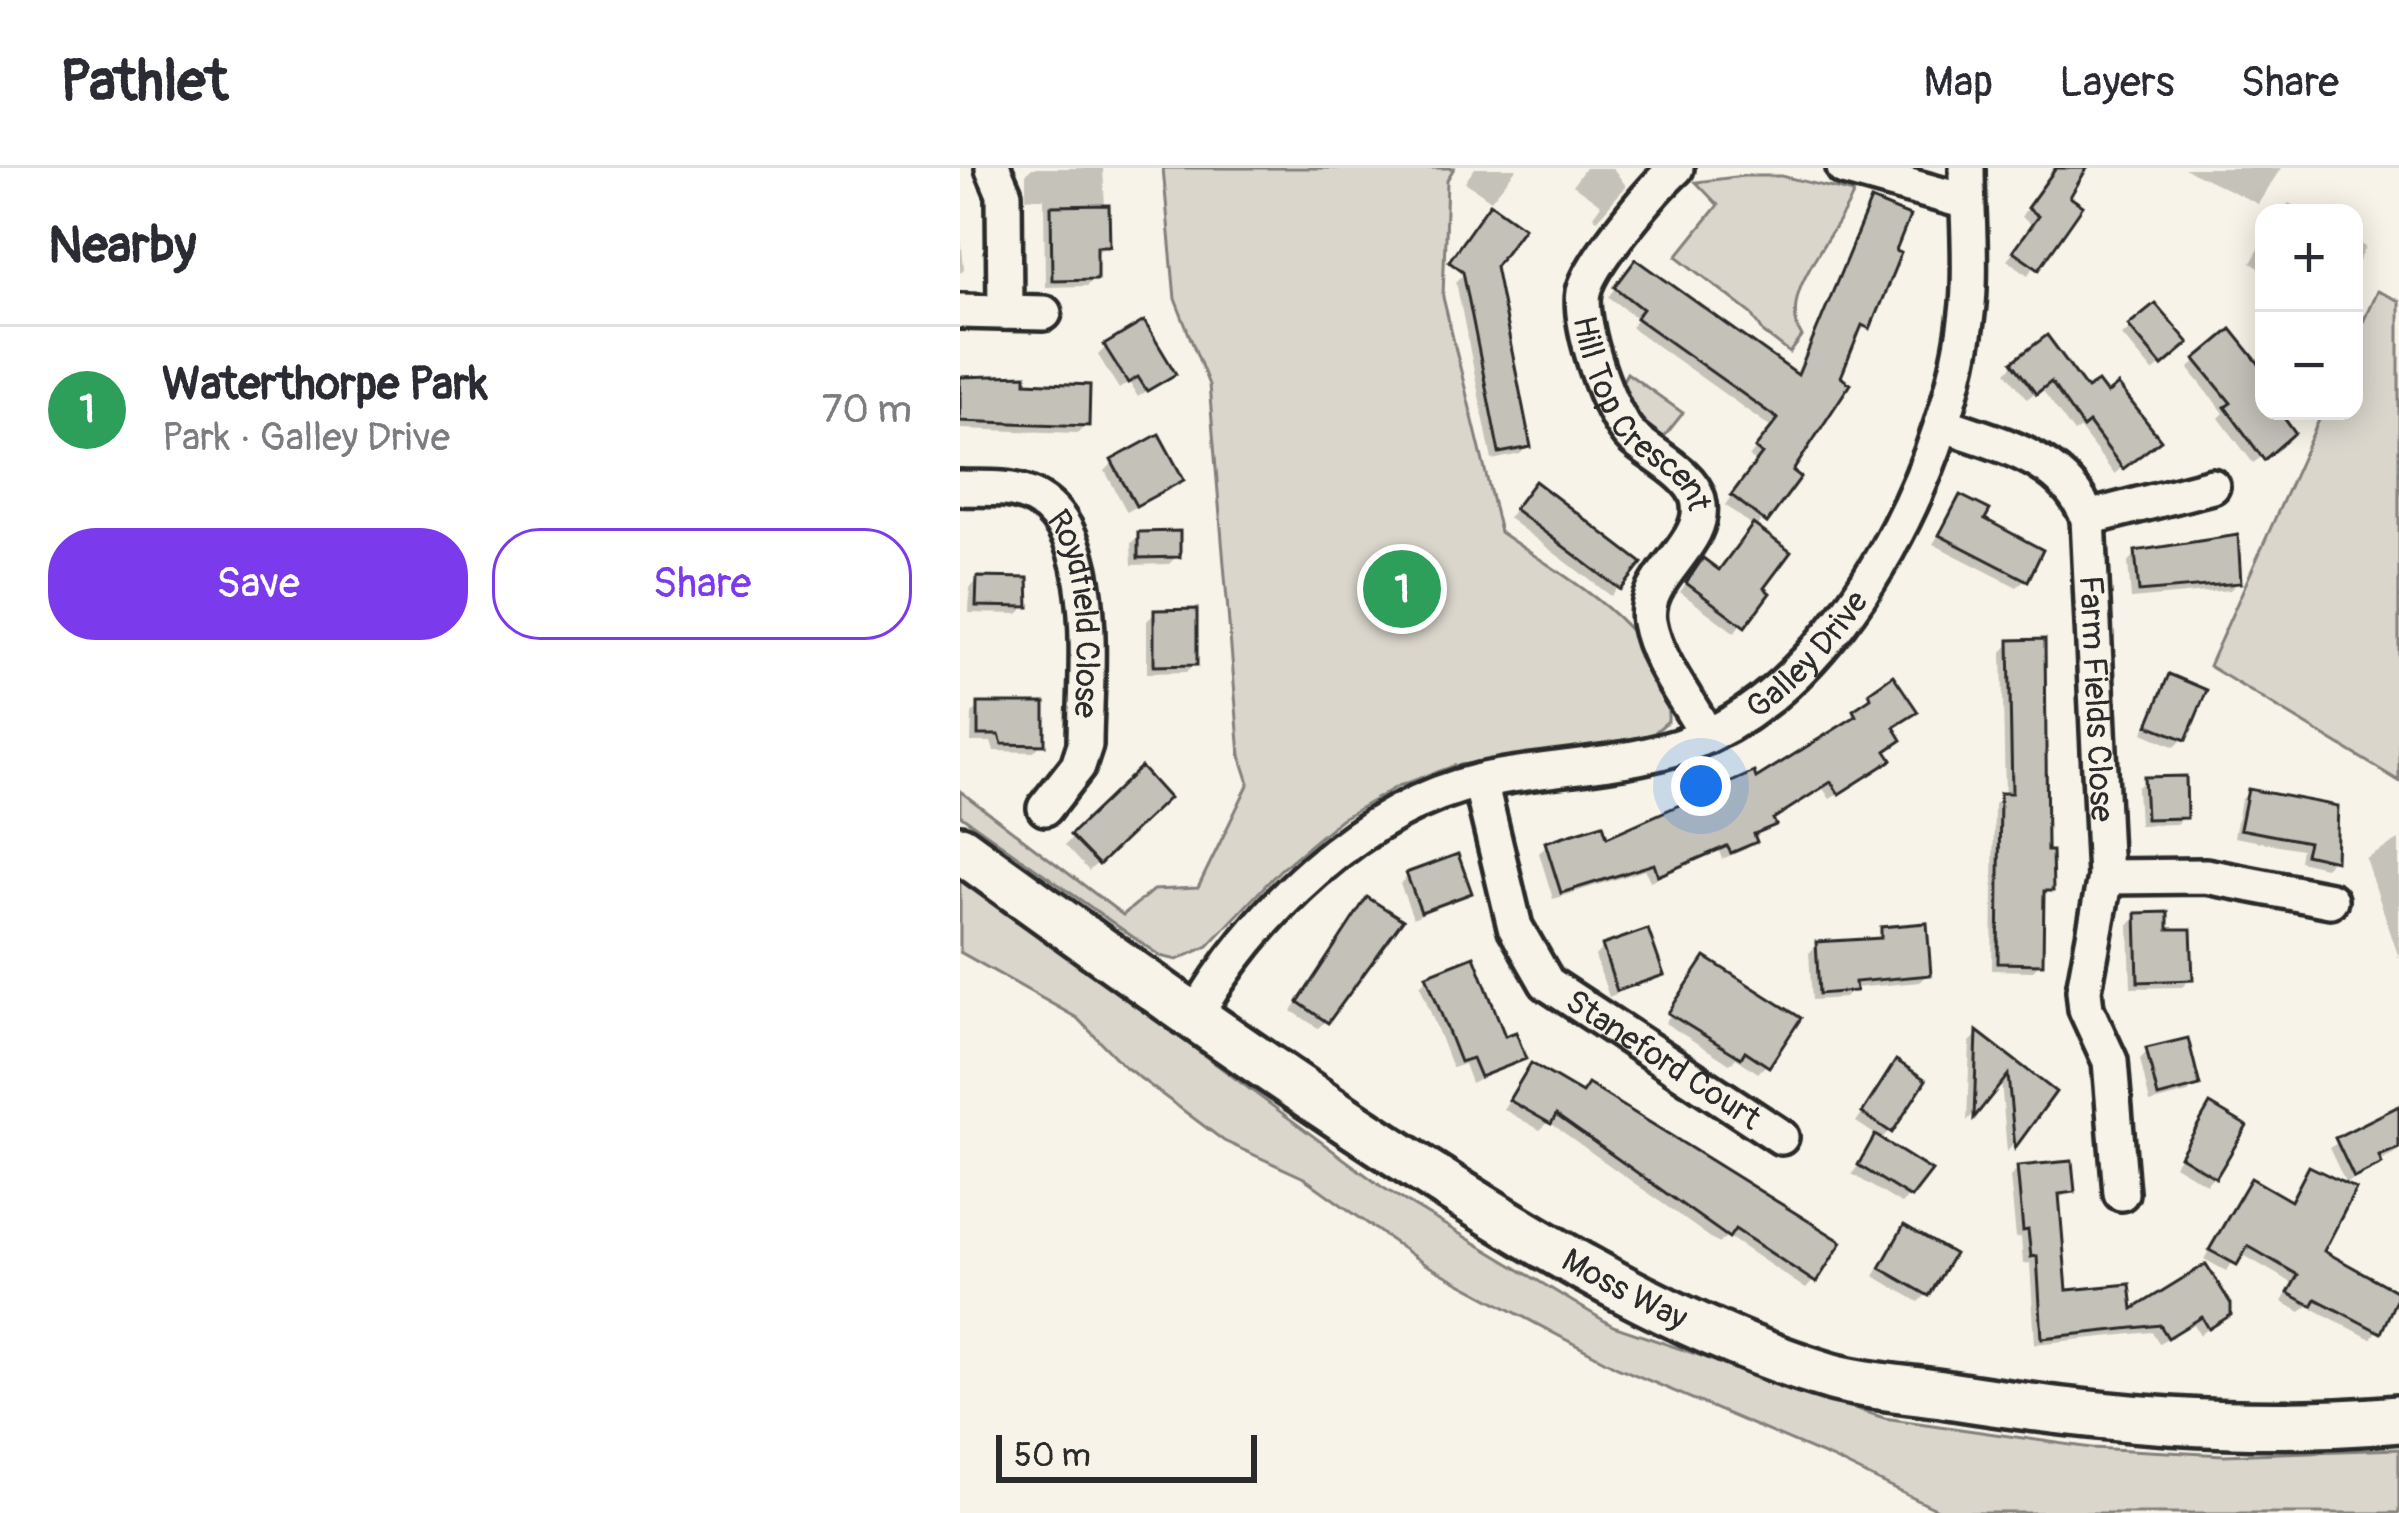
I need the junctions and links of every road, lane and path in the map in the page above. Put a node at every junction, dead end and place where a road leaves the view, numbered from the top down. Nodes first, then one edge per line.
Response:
1 (993, 168) edge
2 (1676, 168) edge
3 (1844, 168) edge
4 (1967, 185) edge
5 (960, 311) edge
6 (1005, 312) junction
7 (1044, 313) dead end
8 (1943, 424) junction
9 (2212, 486) dead end
10 (960, 488) edge
11 (2088, 518) junction
12 (1708, 736) junction
13 (1480, 781) junction
14 (1045, 808) dead end
15 (960, 849) edge
16 (2105, 877) junction
17 (2330, 900) dead end
18 (1193, 1018) junction
19 (1781, 1137) dead end
20 (2121, 1193) dead end
21 (2399, 1419) edge

1 - 6 street
2 - 12 street, Hill Top Crescent
3 - 4 street
4 - 8 street, Galley Drive
5 - 6 street
6 - 7 street
8 - 11 street
8 - 12 street, Galley Drive
9 - 11 street
10 - 14 street, Roydfield Close
11 - 16 street, Farm Fields Close
12 - 13 street, Galley Drive
13 - 18 street, Galley Drive
13 - 19 street, Staneford Court
15 - 18 street, Moss Way
16 - 17 street
16 - 20 street, Farm Fields Close
18 - 21 street, Moss Way

